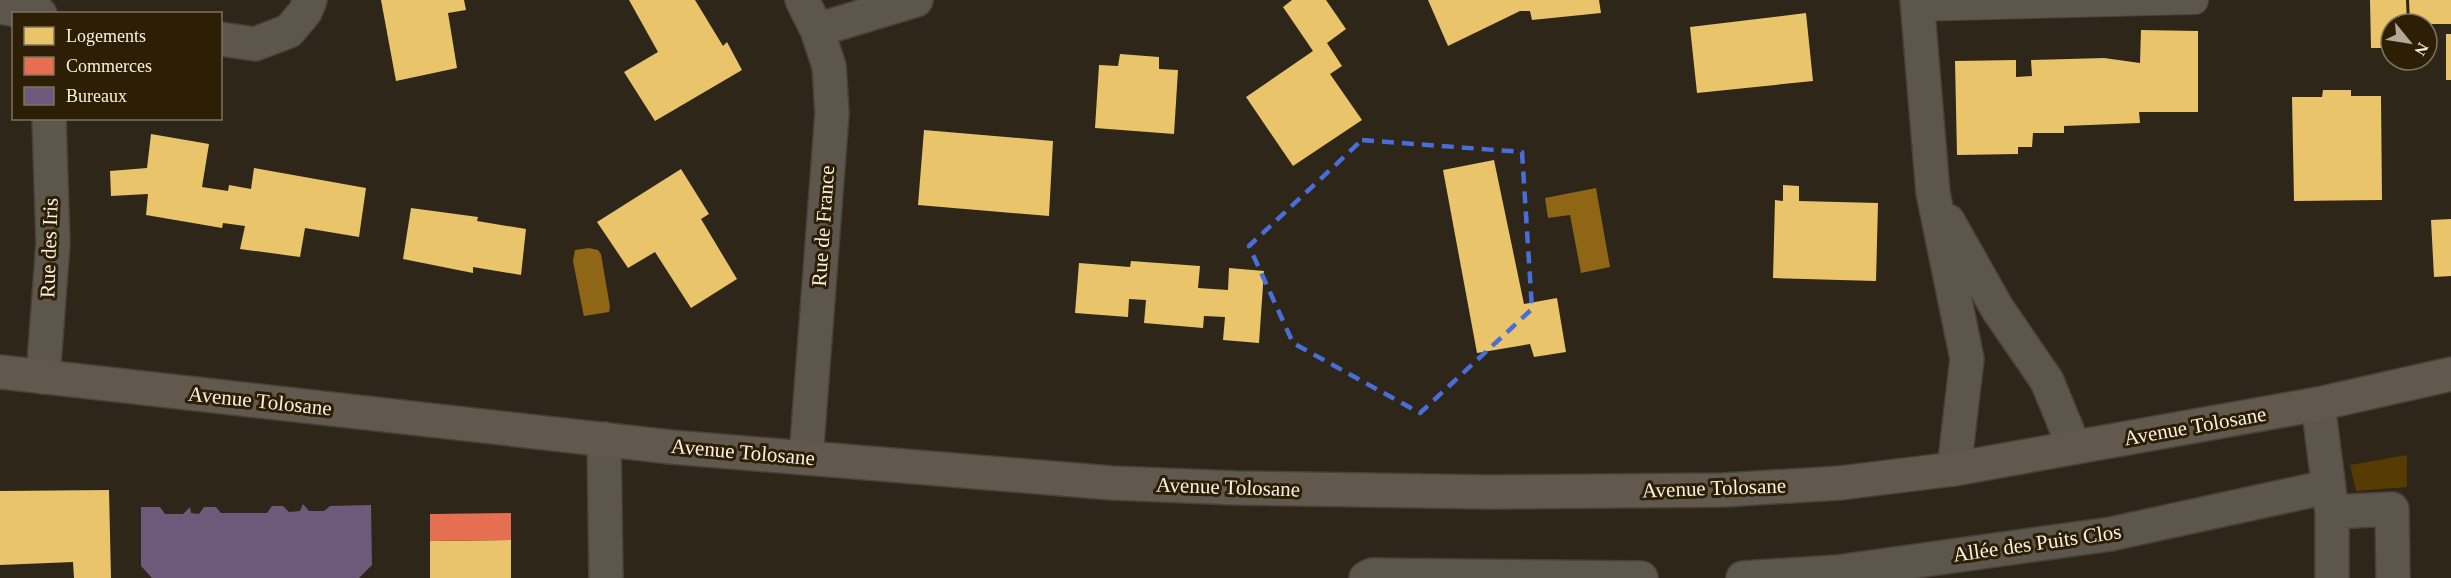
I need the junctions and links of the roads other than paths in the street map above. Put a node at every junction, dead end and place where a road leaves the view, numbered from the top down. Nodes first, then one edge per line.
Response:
1 (309, 0) edge
2 (802, 0) edge
3 (916, 0) edge
4 (2195, 1) edge
5 (1918, 4) edge
6 (0, 8) edge
7 (27, 12) edge
8 (817, 30) junction
9 (222, 39) edge
10 (48, 120) edge
11 (1933, 193) junction
12 (0, 372) edge
13 (2451, 374) edge
14 (43, 376) junction
15 (2318, 404) junction
16 (604, 439) junction
17 (2074, 447) junction
18 (806, 458) junction
19 (1954, 469) junction
20 (2330, 500) junction
21 (606, 578) edge
22 (1365, 578) edge
23 (1641, 578) edge
24 (1743, 578) edge
25 (2332, 578) edge
26 (2392, 578) edge

1 - 9 street
2 - 8 street, Rue de France
3 - 8 street
4 - 5 lane
5 - 11 street
6 - 7 street
8 - 18 street, Rue de France
10 - 14 street, Rue des Iris
11 - 17 street
11 - 19 street
12 - 14 main road, Avenue Tolosane
13 - 15 main road, Avenue Tolosane
14 - 16 main road, Avenue Tolosane
15 - 17 main road, Avenue Tolosane
15 - 20 street
16 - 18 main road, Avenue Tolosane
16 - 21 street
17 - 19 main road, Avenue Tolosane
18 - 19 main road, Avenue Tolosane
20 - 24 street, Allée des Puits Clos
20 - 25 street
20 - 26 street, Allée des Puits Clos
22 - 23 street

